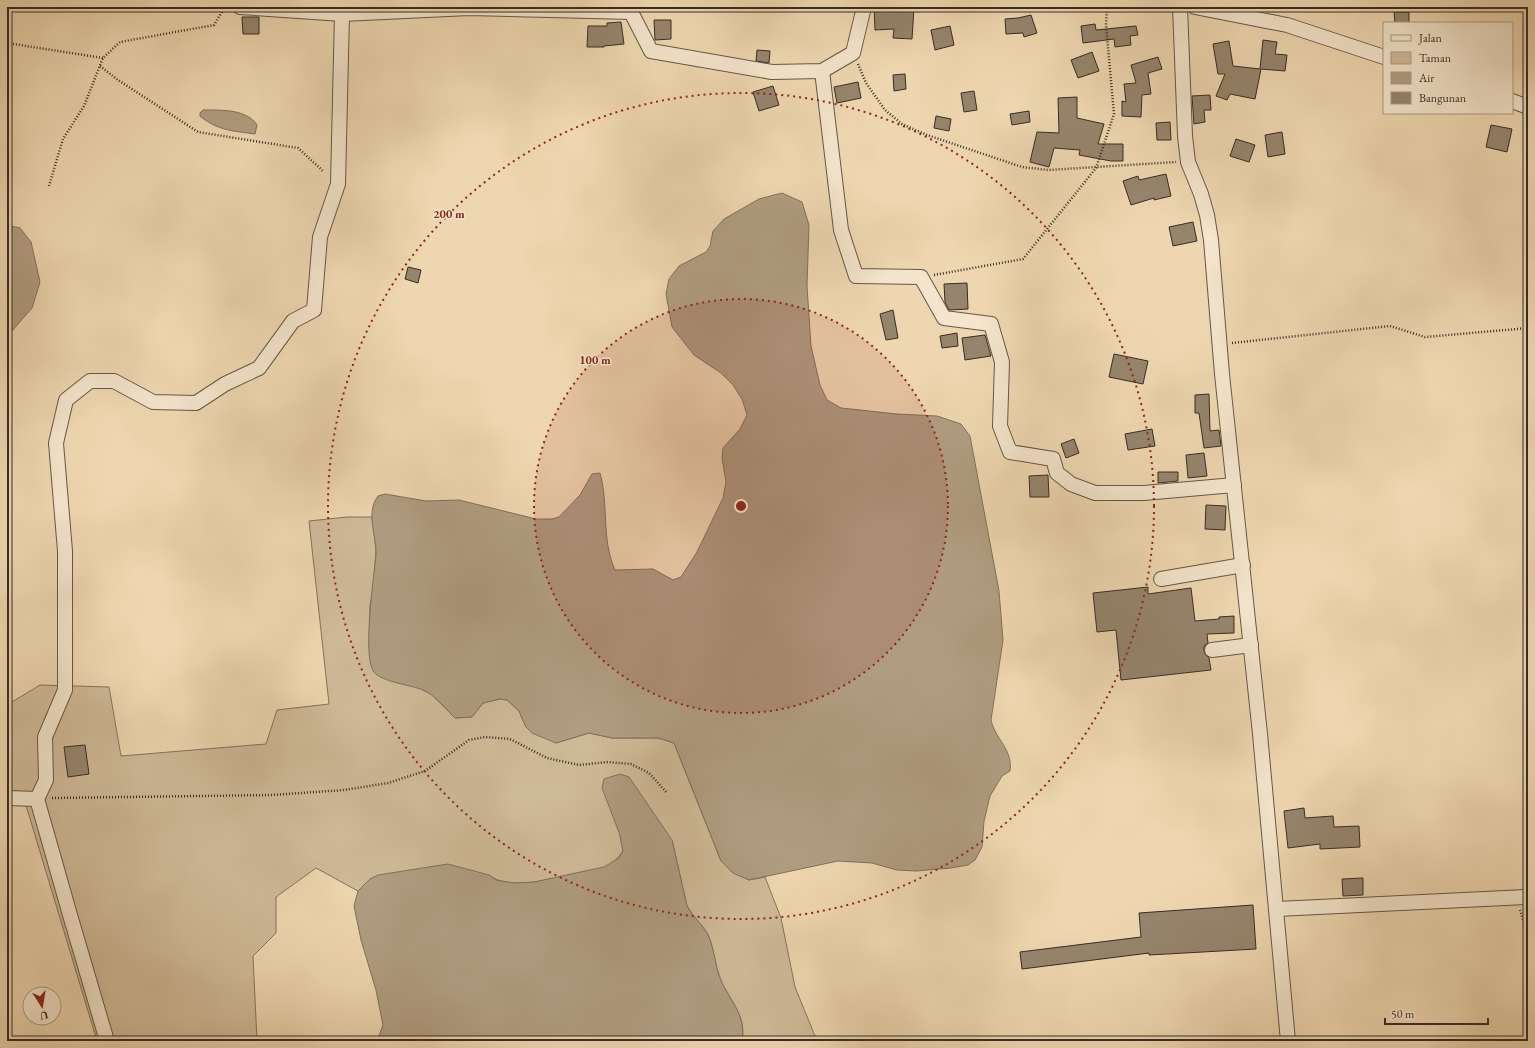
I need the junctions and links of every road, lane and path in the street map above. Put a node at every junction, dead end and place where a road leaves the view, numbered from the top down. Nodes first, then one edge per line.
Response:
1 (226, 7) edge
2 (240, 7) edge
3 (469, 7) edge
4 (864, 7) edge
5 (1107, 7) edge
6 (1180, 7) edge
7 (1195, 7) edge
8 (341, 10) edge
9 (7, 43) edge
10 (853, 53) junction
11 (1383, 57) edge
12 (103, 58) junction
13 (100, 66) junction
14 (822, 71) junction
15 (1513, 101) edge
16 (1528, 106) edge
17 (1188, 162) junction
18 (1096, 168) junction
19 (338, 184) junction
20 (49, 186) dead end
21 (921, 277) junction
22 (1528, 328) edge
23 (1219, 344) junction
24 (1234, 485) junction
25 (1243, 565) junction
26 (1161, 579) dead end
27 (1251, 645) junction
28 (1212, 650) dead end
29 (666, 793) dead end
30 (7, 798) edge
31 (37, 798) junction
32 (1522, 897) edge
33 (1277, 909) junction
34 (1528, 936) edge
35 (107, 1041) edge
36 (1288, 1041) edge

1 - 12 path
2 - 8 street
3 - 8 street
3 - 14 street
4 - 10 street
5 - 18 path
6 - 17 street
7 - 11 street
8 - 19 street
9 - 12 path
10 - 14 street
10 - 18 path
12 - 13 path
13 - 19 path
13 - 20 path
14 - 21 street
15 - 16 street
17 - 18 path
17 - 23 street
18 - 21 path
19 - 31 street
21 - 24 street
22 - 23 path
23 - 24 street
24 - 25 street
25 - 26 street
25 - 27 street
27 - 28 street
27 - 33 street
29 - 31 path
30 - 31 street
31 - 35 street
32 - 33 street
32 - 34 path
33 - 36 street

